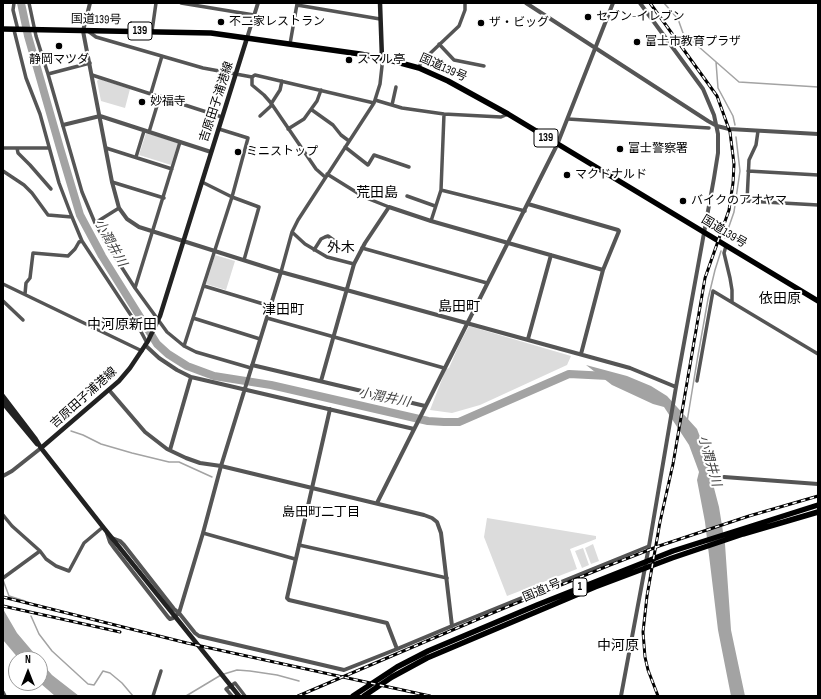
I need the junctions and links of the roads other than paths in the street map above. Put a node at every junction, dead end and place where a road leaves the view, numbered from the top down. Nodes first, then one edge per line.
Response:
1 (14, 3) edge
2 (29, 3) edge
3 (90, 3) edge
4 (156, 3) edge
5 (181, 3) edge
6 (258, 3) edge
7 (380, 3) edge
8 (465, 3) edge
9 (526, 3) edge
10 (613, 3) edge
11 (640, 3) edge
12 (297, 4) edge
13 (254, 15) junction
14 (380, 19) junction
15 (3, 29) edge
16 (17, 30) junction
17 (34, 30) junction
18 (85, 31) junction
19 (152, 31) junction
20 (247, 38) junction
21 (290, 44) junction
22 (439, 44) junction
23 (595, 48) junction
24 (162, 56) junction
25 (382, 58) junction
26 (90, 63) junction
27 (484, 66) dead end
28 (419, 68) junction
29 (48, 74) junction
30 (236, 74) junction
31 (92, 75) junction
32 (252, 77) junction
33 (282, 81) junction
34 (396, 87) dead end
35 (321, 90) junction
36 (151, 93) junction
37 (160, 96) junction
38 (375, 101) junction
39 (272, 104) junction
40 (392, 105) junction
41 (312, 110) junction
42 (444, 114) junction
43 (508, 114) junction
44 (100, 116) junction
45 (260, 116) dead end
46 (222, 117) junction
47 (568, 119) junction
48 (63, 125) junction
49 (717, 126) junction
50 (709, 128) dead end
51 (219, 129) junction
52 (288, 129) junction
53 (144, 131) junction
54 (758, 131) junction
55 (149, 132) junction
56 (818, 134) edge
57 (349, 141) junction
58 (180, 142) junction
59 (557, 145) junction
60 (345, 147) junction
61 (3, 148) edge
62 (17, 148) junction
63 (50, 148) junction
64 (106, 148) junction
65 (211, 152) junction
66 (136, 157) junction
67 (409, 166) dead end
68 (172, 169) junction
69 (3, 171) edge
70 (748, 171) junction
71 (818, 175) edge
72 (326, 176) junction
73 (112, 182) junction
74 (202, 182) junction
75 (51, 189) dead end
76 (441, 190) junction
77 (406, 196) dead end
78 (232, 197) junction
79 (164, 198) junction
80 (528, 204) junction
81 (818, 204) edge
82 (436, 206) junction
83 (389, 207) junction
84 (119, 208) junction
85 (525, 211) junction
86 (72, 217) junction
87 (431, 221) junction
88 (95, 223) junction
89 (153, 232) junction
90 (292, 232) junction
91 (704, 233) junction
92 (82, 241) junction
93 (335, 241) dead end
94 (183, 242) junction
95 (508, 243) junction
96 (726, 246) junction
97 (362, 248) junction
98 (314, 250) junction
99 (215, 252) junction
100 (551, 255) junction
101 (244, 260) junction
102 (354, 264) junction
103 (603, 270) junction
104 (281, 272) junction
105 (487, 283) junction
106 (3, 284) edge
107 (204, 286) junction
108 (135, 288) junction
109 (347, 290) junction
110 (25, 294) junction
111 (818, 301) edge
112 (3, 302) edge
113 (732, 302) junction
114 (270, 306) junction
115 (193, 318) junction
116 (267, 318) junction
117 (23, 320) dead end
118 (158, 321) junction
119 (467, 323) junction
120 (333, 337) junction
121 (260, 339) junction
122 (528, 339) junction
123 (147, 343) junction
124 (184, 346) junction
125 (142, 351) junction
126 (581, 354) junction
127 (818, 354) edge
128 (252, 366) junction
129 (444, 368) junction
130 (191, 377) junction
131 (321, 380) junction
132 (697, 381) dead end
133 (676, 387) junction
134 (245, 389) junction
135 (109, 390) junction
136 (3, 396) edge
137 (3, 403) edge
138 (425, 408) junction
139 (330, 409) junction
140 (415, 427) junction
141 (41, 448) junction
142 (170, 450) junction
143 (221, 466) junction
144 (3, 476) edge
145 (724, 477) dead end
146 (818, 484) edge
147 (312, 488) junction
148 (376, 503) junction
149 (818, 505) edge
150 (818, 512) edge
151 (3, 515) edge
152 (103, 527) junction
153 (107, 532) junction
154 (204, 533) junction
155 (112, 538) junction
156 (299, 545) junction
157 (649, 546) junction
158 (40, 551) junction
159 (295, 559) junction
160 (3, 578) edge
161 (446, 578) junction
162 (179, 613) junction
163 (452, 626) junction
164 (397, 649) junction
165 (161, 670) dead end
166 (3, 692) edge
167 (5, 696) edge
168 (153, 696) edge
169 (232, 696) edge
170 (239, 696) edge
171 (245, 696) edge
172 (353, 696) edge
173 (364, 696) edge
174 (621, 696) edge

1 - 16 street
2 - 17 street
3 - 18 street
4 - 19 street
5 - 13 street
6 - 13 street
7 - 14 main road
8 - 22 street
9 - 23 street
10 - 23 street
11 - 49 street
12 - 14 street
12 - 21 street
13 - 20 street
14 - 25 main road
15 - 16 highway, 国道139号 / 139
16 - 17 highway, 国道139号 / 139
16 - 63 street
17 - 18 highway, 国道139号 / 139
17 - 29 street
18 - 19 highway, 国道139号 / 139
18 - 24 street
18 - 26 street
19 - 20 highway, 国道139号 / 139
20 - 21 highway, 国道139号 / 139
20 - 30 main road, 吉原田子浦港線
21 - 25 highway, 国道139号 / 139
22 - 27 street
22 - 28 street
23 - 47 street
23 - 49 street
24 - 30 street
24 - 36 street
25 - 28 highway, 国道139号 / 139
25 - 38 street
26 - 29 street
26 - 31 street
28 - 43 highway, 国道139号 / 139
29 - 48 street
30 - 32 street
30 - 46 main road, 吉原田子浦港線
31 - 36 street
31 - 44 street
32 - 33 street
32 - 39 street
33 - 35 street
33 - 39 street
34 - 40 street
35 - 38 street
35 - 41 street
36 - 37 street
37 - 46 street
37 - 55 street
38 - 40 street
38 - 57 street
39 - 45 street
39 - 52 street
40 - 42 street
41 - 52 street
41 - 57 street
42 - 43 street
42 - 76 street
43 - 59 highway, 国道139号 / 139
44 - 48 street
44 - 53 street
44 - 64 street
46 - 51 main road, 吉原田子浦港線
47 - 50 street
47 - 59 street
48 - 88 street
49 - 54 street
49 - 91 street
51 - 65 main road, 吉原田子浦港線
51 - 78 street
52 - 72 street
53 - 55 street
53 - 66 street
54 - 56 street
54 - 70 street
55 - 58 street
57 - 60 street
58 - 65 street
58 - 68 street
59 - 80 street
59 - 91 highway, 国道139号 / 139
60 - 67 street
60 - 72 street
61 - 62 street
62 - 63 street
62 - 75 street
63 - 86 street
64 - 66 street
64 - 73 street
65 - 74 main road, 吉原田子浦港線
66 - 68 street
68 - 79 street
69 - 86 street
70 - 71 street
70 - 81 street
72 - 83 street
72 - 90 street
73 - 79 street
73 - 84 street
74 - 78 street
74 - 94 main road, 吉原田子浦港線
76 - 82 street
76 - 85 street
77 - 82 street
78 - 99 street
78 - 101 street
79 - 89 street
80 - 85 street
80 - 103 street
82 - 87 street
83 - 87 street
83 - 97 street
84 - 88 street
84 - 89 street
85 - 95 street
86 - 92 street
87 - 95 street
88 - 108 street
89 - 94 street
89 - 108 street
90 - 98 street
90 - 104 street
91 - 96 highway, 国道139号 / 139
91 - 133 street
92 - 110 street
92 - 123 street
93 - 98 street
94 - 99 street
94 - 118 main road, 吉原田子浦港線
95 - 100 street
95 - 105 street
96 - 111 highway, 国道139号 / 139
96 - 113 street
97 - 102 street
97 - 105 street
98 - 102 street
99 - 101 street
99 - 107 street
100 - 103 street
100 - 122 street
101 - 104 street
102 - 109 street
103 - 126 street
104 - 109 street
104 - 114 street
105 - 119 street
106 - 110 street
107 - 114 street
107 - 115 street
108 - 118 street
109 - 119 street
109 - 120 street
110 - 125 street
112 - 117 street
113 - 127 street
113 - 132 street
114 - 116 street
115 - 121 street
115 - 124 street
116 - 120 street
116 - 121 street
118 - 123 main road, 吉原田子浦港線
118 - 124 street
119 - 122 street
119 - 129 street
120 - 129 street
120 - 131 street
121 - 128 street
122 - 126 street
123 - 125 main road, 吉原田子浦港線
123 - 130 street
124 - 128 street
125 - 135 main road, 吉原田子浦港線
126 - 133 street
128 - 131 street
128 - 134 street
129 - 138 street
130 - 134 street
130 - 142 street
131 - 138 street
133 - 157 street
134 - 139 street
134 - 143 street
135 - 141 main road, 吉原田子浦港線
135 - 142 street
136 - 141 main road
137 - 141 main road
138 - 140 street
139 - 140 street
139 - 147 street
140 - 148 street
141 - 144 street
141 - 152 main road
142 - 143 street
143 - 147 street
143 - 154 street
145 - 146 street
147 - 148 street
147 - 156 street
148 - 161 street
149 - 172 highway, 国道1号 / 1
150 - 173 highway, 国道1号 / 1
151 - 158 street
152 - 153 main road
152 - 158 street
153 - 155 main road
153 - 162 street
154 - 159 street
154 - 162 street
155 - 162 street
155 - 170 main road
156 - 159 street
156 - 161 street
157 - 163 street
157 - 174 street
158 - 160 street
159 - 164 street
161 - 163 street
162 - 164 street
163 - 164 street
165 - 168 street
166 - 167 street
169 - 171 street

